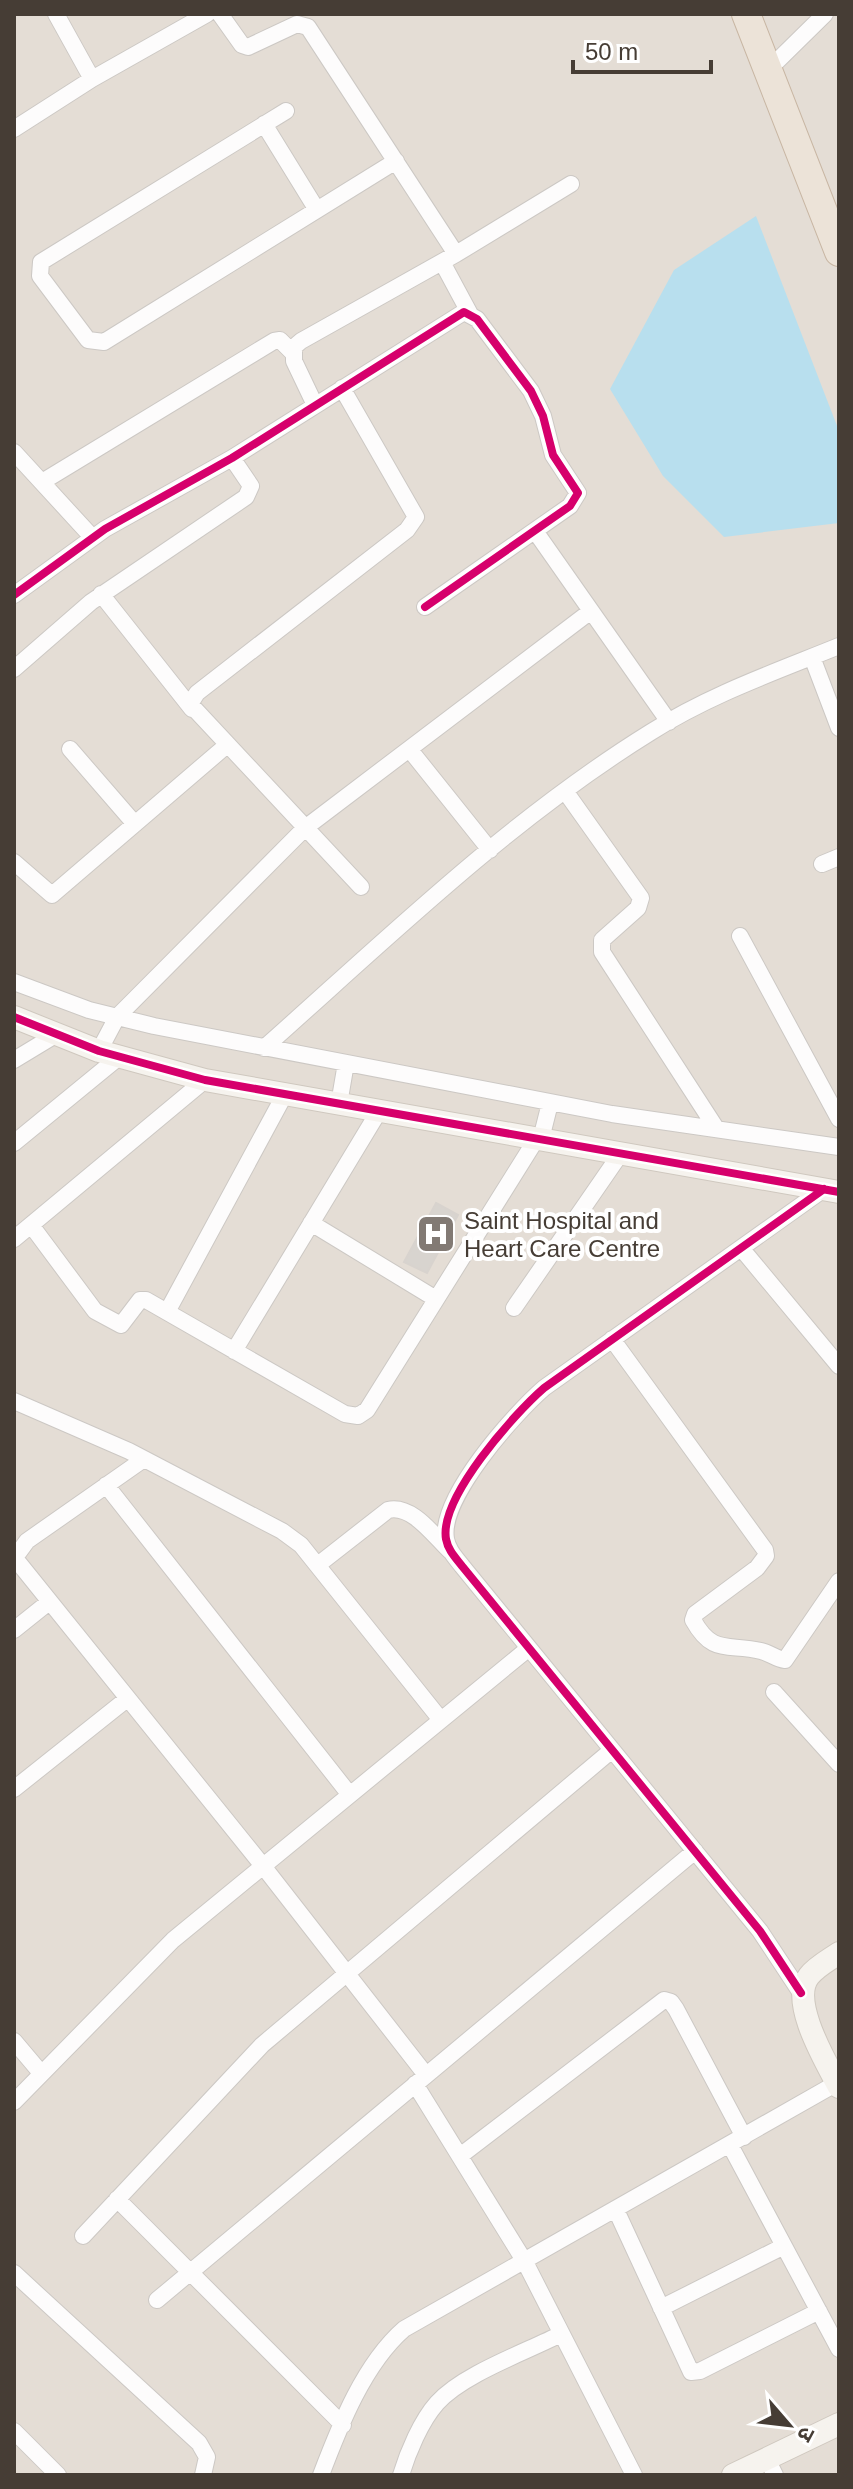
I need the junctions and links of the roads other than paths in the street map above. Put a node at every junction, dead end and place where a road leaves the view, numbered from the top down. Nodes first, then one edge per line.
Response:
1 (56, 14) edge
2 (207, 14) edge
3 (220, 14) edge
4 (746, 14) edge
5 (825, 14) edge
6 (768, 70) junction
7 (92, 79) junction
8 (286, 111) dead end
9 (264, 124) junction
10 (14, 129) edge
11 (396, 161) junction
12 (571, 184) dead end
13 (317, 210) junction
14 (839, 252) edge
15 (449, 258) junction
16 (470, 314) junction
17 (293, 353) junction
18 (342, 388) junction
19 (315, 405) junction
20 (14, 452) edge
21 (232, 458) junction
22 (42, 482) junction
23 (535, 531) junction
24 (92, 537) junction
25 (101, 594) junction
26 (14, 595) edge
27 (425, 607) dead end
28 (591, 611) junction
29 (839, 646) edge
30 (812, 657) junction
31 (14, 669) edge
32 (192, 709) junction
33 (669, 722) junction
34 (839, 728) edge
35 (227, 745) junction
36 (70, 749) dead end
37 (410, 750) junction
38 (565, 791) junction
39 (135, 824) junction
40 (305, 828) junction
41 (490, 850) junction
42 (839, 857) edge
43 (14, 862) edge
44 (822, 864) dead end
45 (361, 887) dead end
46 (740, 936) dead end
47 (14, 982) edge
48 (14, 1017) edge
49 (57, 1034) junction
50 (110, 1038) junction
51 (264, 1048) junction
52 (14, 1060) edge
53 (345, 1067) junction
54 (205, 1080) junction
55 (285, 1094) junction
56 (834, 1097) edge
57 (340, 1098) junction
58 (379, 1111) junction
59 (839, 1119) edge
60 (544, 1124) junction
61 (716, 1128) junction
62 (14, 1143) edge
63 (839, 1147) edge
64 (621, 1153) junction
65 (832, 1190) edge
66 (311, 1223) junction
67 (31, 1225) junction
68 (14, 1239) edge
69 (741, 1248) junction
70 (436, 1299) junction
71 (514, 1308) dead end
72 (167, 1312) junction
73 (612, 1339) junction
74 (234, 1351) junction
75 (837, 1360) edge
76 (14, 1401) edge
77 (144, 1459) junction
78 (106, 1485) junction
79 (450, 1551) junction
80 (319, 1564) junction
81 (839, 1581) edge
82 (49, 1602) junction
83 (14, 1630) edge
84 (529, 1648) junction
85 (774, 1692) dead end
86 (127, 1699) junction
87 (441, 1720) junction
88 (612, 1750) junction
89 (839, 1764) edge
90 (14, 1789) edge
91 (350, 1795) junction
92 (695, 1851) junction
93 (263, 1866) junction
94 (839, 1953) edge
95 (345, 1973) junction
96 (801, 1993) junction
97 (14, 2041) edge
98 (41, 2073) junction
99 (421, 2079) junction
100 (838, 2085) edge
101 (14, 2102) edge
102 (737, 2141) junction
103 (460, 2156) junction
104 (117, 2199) junction
105 (616, 2210) junction
106 (83, 2236) dead end
107 (784, 2246) junction
108 (525, 2262) junction
109 (191, 2271) junction
110 (14, 2273) edge
111 (157, 2300) dead end
112 (661, 2308) junction
113 (819, 2311) junction
114 (561, 2334) junction
115 (839, 2349) edge
116 (839, 2424) edge
117 (343, 2425) junction
118 (14, 2431) edge
119 (771, 2467) edge
120 (58, 2475) edge
121 (203, 2475) edge
122 (321, 2475) edge
123 (401, 2475) edge
124 (634, 2475) edge
125 (733, 2475) edge

1 - 7 street
2 - 7 street
3 - 11 street
4 - 6 highway
5 - 6 street
6 - 14 highway
7 - 10 street
8 - 9 street
9 - 13 street
9 - 13 street
11 - 13 street
11 - 15 street
12 - 15 street
15 - 16 street
15 - 17 street
16 - 18 street
16 - 23 street
17 - 19 street
17 - 22 street
18 - 19 street
18 - 32 street
19 - 21 street
20 - 22 street
21 - 24 street
21 - 25 street
22 - 24 street
23 - 27 street
23 - 28 street
24 - 26 street
25 - 31 street
25 - 32 street
28 - 33 street
28 - 37 street
29 - 30 street
30 - 33 street
30 - 34 street
32 - 35 street
33 - 38 street
35 - 39 street
35 - 40 street
36 - 39 street
37 - 40 street
37 - 41 street
38 - 41 street
38 - 61 street
39 - 43 street
40 - 45 street
40 - 50 street
41 - 51 street
42 - 44 street
46 - 56 street
47 - 50 street
48 - 49 street
49 - 50 street
49 - 52 street
50 - 51 street
50 - 54 street
50 - 62 street
51 - 53 street
53 - 57 street
53 - 60 street
54 - 55 street
54 - 67 street
55 - 57 street
55 - 72 street
56 - 59 street
57 - 58 street
58 - 60 street
58 - 66 street
60 - 61 street
60 - 64 street
60 - 70 street
61 - 63 street
64 - 65 street
64 - 71 street
65 - 69 street
66 - 70 street
66 - 74 street
67 - 68 street
67 - 72 street
69 - 73 street
69 - 75 street
70 - 74 street
72 - 74 street
73 - 79 street
73 - 81 street
76 - 77 street
77 - 78 street
77 - 80 street
78 - 82 street
78 - 91 street
79 - 80 street
79 - 84 street
80 - 87 street
82 - 83 street
82 - 86 street
84 - 87 street
84 - 88 street
85 - 89 street
86 - 90 street
86 - 93 street
87 - 91 street
88 - 92 street
88 - 95 street
91 - 93 street
92 - 96 street
92 - 99 street
93 - 95 street
93 - 98 street
94 - 96 street
95 - 99 street
95 - 104 street
96 - 100 street
97 - 98 street
98 - 101 street
99 - 103 street
99 - 109 street
100 - 102 street
102 - 103 street
102 - 105 street
102 - 107 street
103 - 108 street
104 - 106 street
104 - 109 street
105 - 108 street
105 - 112 street
107 - 112 street
107 - 113 street
108 - 114 street
108 - 117 street
109 - 111 street
109 - 117 street
110 - 121 street
112 - 113 street
113 - 115 street
114 - 123 street
114 - 124 street
116 - 119 street
117 - 122 street
118 - 120 street
119 - 125 street

